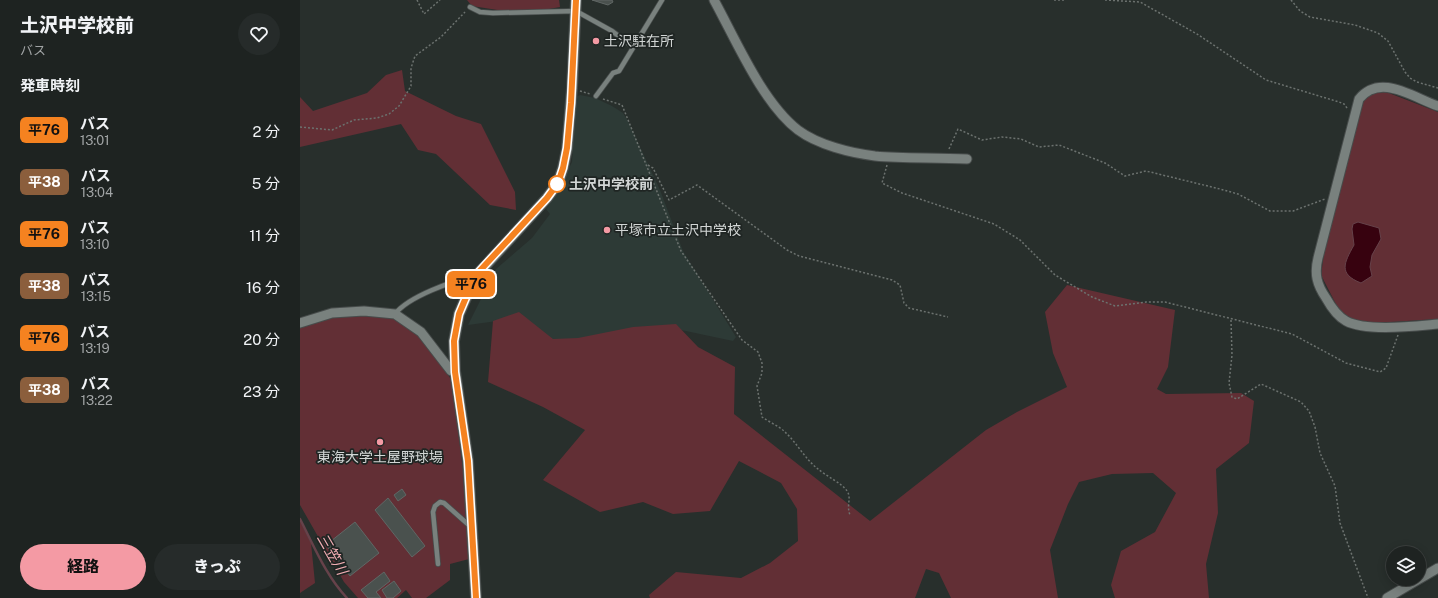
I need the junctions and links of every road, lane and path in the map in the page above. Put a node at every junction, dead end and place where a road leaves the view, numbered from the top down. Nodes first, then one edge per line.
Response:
1 (417, 0) edge
2 (440, 0) edge
3 (576, 0) edge
4 (662, 0) edge
5 (714, 0) edge
6 (1054, 0) edge
7 (1065, 0) edge
8 (1105, 0) edge
9 (1292, 0) edge
10 (470, 7) joint
11 (576, 11) junction
12 (633, 48) junction
13 (572, 88) junction
14 (1438, 88) edge
15 (596, 96) junction
16 (1438, 106) edge
17 (1347, 112) dead end
18 (300, 127) edge
19 (890, 156) junction
20 (946, 157) junction
21 (967, 159) dead end
22 (648, 165) junction
23 (1335, 195) junction
24 (475, 276) junction
25 (395, 314) junction
26 (948, 317) dead end
27 (1231, 320) junction
28 (300, 323) edge
29 (1438, 324) edge
30 (1400, 326) junction
31 (455, 372) junction
32 (850, 515) dead end
33 (472, 528) junction
34 (438, 564) dead end
35 (1438, 568) edge
36 (476, 598) edge
37 (1368, 598) edge
38 (1387, 598) edge

1 - 2 path
3 - 11 street
4 - 12 lane
5 - 19 street
6 - 7 path
8 - 17 path
9 - 14 path
10 - 11 lane
10 - 18 path
11 - 12 lane
11 - 13 street
12 - 15 lane
13 - 15 path
13 - 24 street
15 - 22 path
16 - 23 street
19 - 20 street
19 - 27 path
20 - 21 street
20 - 23 path
22 - 26 path
22 - 32 path
23 - 30 street
24 - 25 lane
24 - 31 street
25 - 28 street
25 - 31 street
27 - 30 path
27 - 37 path
29 - 30 street
31 - 33 street
33 - 34 lane
33 - 36 street
35 - 38 street

